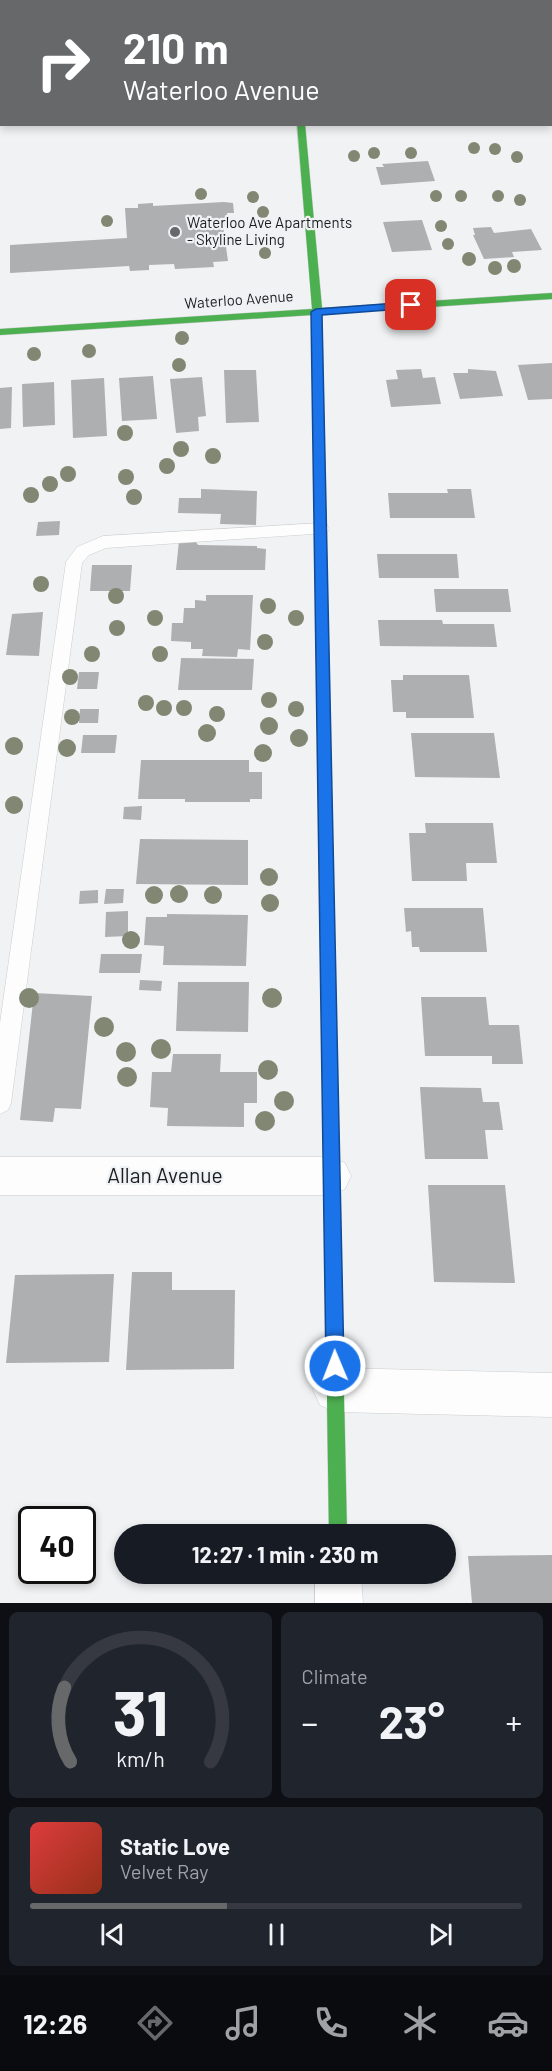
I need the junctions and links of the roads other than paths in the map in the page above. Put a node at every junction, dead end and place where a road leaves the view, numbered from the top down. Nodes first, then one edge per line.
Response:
1 (301, 126) edge
2 (552, 296) edge
3 (316, 312) junction
4 (0, 332) edge
5 (321, 529) junction
6 (0, 1103) edge
7 (0, 1176) edge
8 (331, 1176) junction
9 (335, 1390) junction
10 (552, 1395) edge
11 (338, 1524) edge
12 (338, 1584) edge
13 (339, 1603) edge

1 - 3 street
2 - 3 street, Waterloo Avenue
3 - 4 street, Waterloo Avenue
3 - 5 street
5 - 6 lane
5 - 8 street
7 - 8 street, Allan Avenue
8 - 9 street
9 - 10 street
9 - 11 street
12 - 13 street

